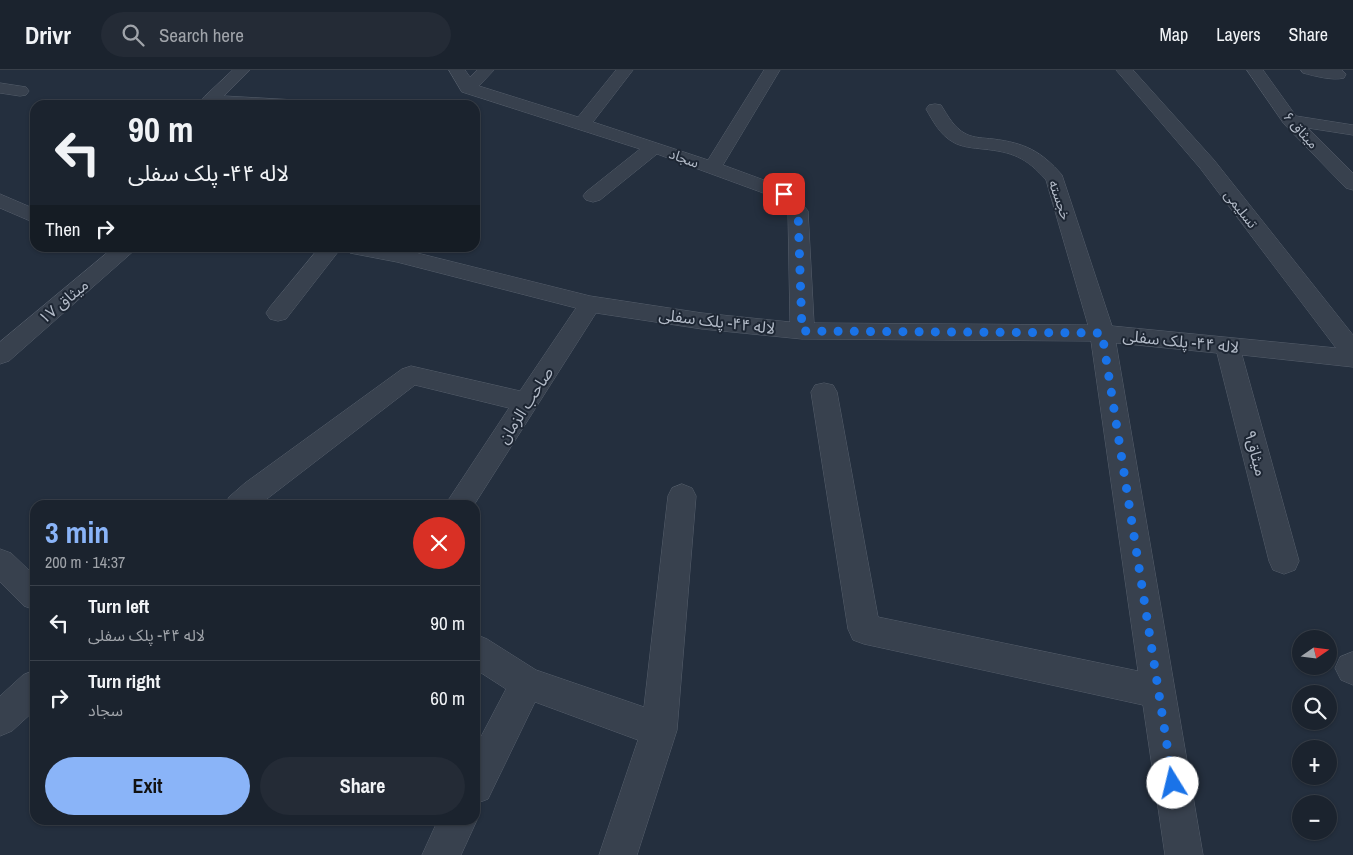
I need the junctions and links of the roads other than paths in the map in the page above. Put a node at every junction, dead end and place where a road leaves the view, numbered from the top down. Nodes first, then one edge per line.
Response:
1 (242, 70) edge
2 (457, 70) edge
3 (486, 70) edge
4 (625, 70) edge
5 (772, 70) edge
6 (1124, 70) edge
7 (1256, 70) edge
8 (1309, 70) edge
9 (1338, 74) dead end
10 (0, 88) edge
11 (468, 88) junction
12 (20, 91) dead end
13 (210, 100) edge
14 (935, 109) dead end
15 (1290, 120) junction
16 (582, 124) junction
17 (1353, 130) edge
18 (654, 147) junction
19 (712, 168) junction
20 (1353, 184) edge
21 (593, 196) dead end
22 (0, 200) edge
23 (30, 210) edge
24 (121, 252) edge
25 (327, 252) edge
26 (380, 252) edge
27 (590, 304) junction
28 (278, 313) dead end
29 (802, 331) junction
30 (1102, 333) junction
31 (1227, 346) junction
32 (1353, 352) edge
33 (0, 355) edge
34 (1353, 358) edge
35 (824, 392) dead end
36 (526, 402) junction
37 (682, 496) dead end
38 (245, 500) edge
39 (462, 500) edge
40 (1284, 561) dead end
41 (0, 562) edge
42 (30, 591) edge
43 (480, 653) edge
44 (526, 683) junction
45 (30, 691) edge
46 (1159, 692) junction
47 (0, 718) edge
48 (659, 730) junction
49 (480, 776) edge
50 (455, 825) edge
51 (440, 855) edge
52 (618, 855) edge
53 (1184, 855) edge

1 - 13 street
2 - 11 street
3 - 11 street
4 - 16 street
5 - 19 street
6 - 32 street, تسلیمی
7 - 15 street, میثاق ۶
8 - 9 street
10 - 12 street
11 - 16 street, سجاد
14 - 30 street, خجسته
15 - 17 street
15 - 20 street, میثاق ۶
16 - 18 street, سجاد
18 - 19 street, سجاد
18 - 21 street
19 - 29 street, سجاد
22 - 23 street
24 - 33 street, میثاق ۱۷
25 - 28 street
26 - 27 street, لاله ۴۴- پلک سفلی
27 - 29 street, لاله ۴۴- پلک سفلی
27 - 36 street, صاحب الزمان
29 - 30 street, لاله ۴۴- پلک سفلی
30 - 31 street, لاله ۴۴- پلک سفلی
30 - 46 street, خجسته
31 - 34 street, لاله ۴۴- پلک سفلی
31 - 40 street, میثاق۹
35 - 46 street
36 - 38 street
36 - 39 street, صاحب الزمان
37 - 48 street
41 - 42 street
43 - 44 street
44 - 48 street
44 - 49 street
45 - 47 street
46 - 53 street, خجسته
48 - 52 street
50 - 51 street

